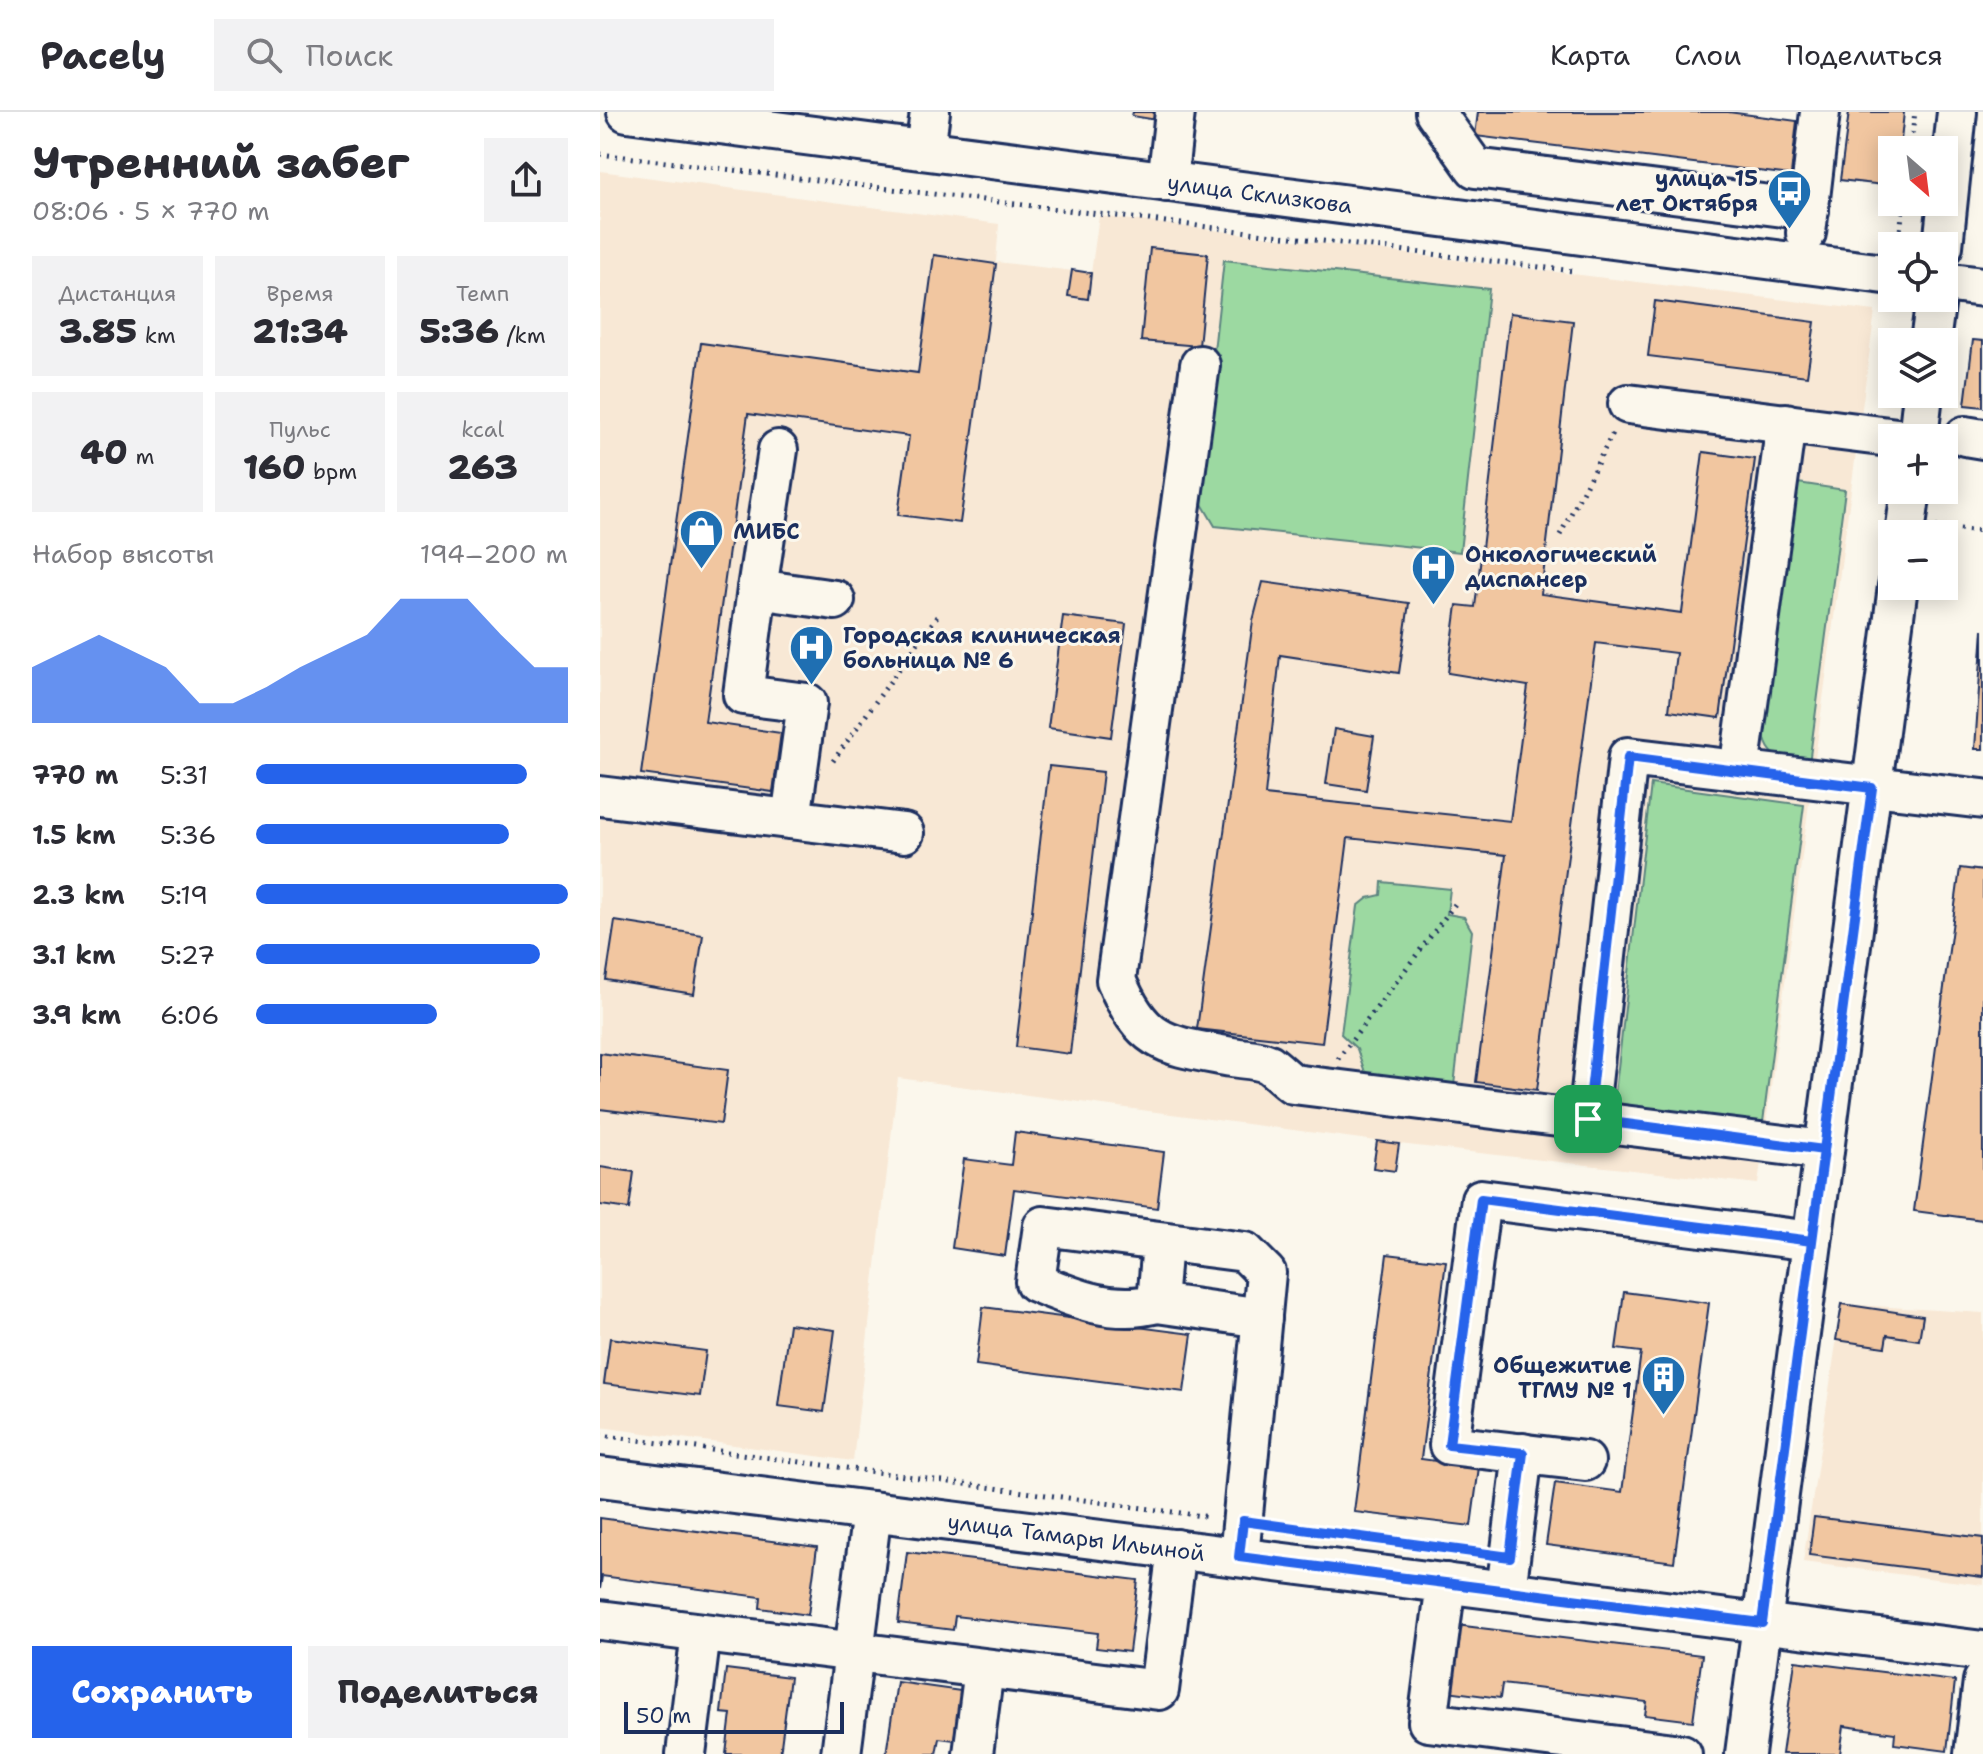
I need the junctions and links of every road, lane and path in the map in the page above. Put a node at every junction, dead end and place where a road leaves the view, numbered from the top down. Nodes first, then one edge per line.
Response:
1 (627, 112) edge
2 (930, 112) edge
3 (1175, 112) edge
4 (1435, 112) edge
5 (1820, 112) edge
6 (1915, 112) edge
7 (1957, 112) edge
8 (1912, 136) edge
9 (925, 150) junction
10 (600, 154) edge
11 (1167, 182) junction
12 (1809, 210) junction
13 (1944, 232) edge
14 (1802, 263) junction
15 (1588, 272) dead end
16 (1878, 273) edge
17 (1958, 284) edge
18 (1983, 287) edge
19 (1200, 365) dead end
20 (1628, 404) joint
21 (1786, 423) junction
22 (1878, 435) edge
23 (778, 450) dead end
24 (1907, 516) edge
25 (1983, 531) edge
26 (1560, 535) dead end
27 (757, 589) junction
28 (835, 600) dead end
29 (1896, 600) edge
30 (938, 615) dead end
31 (828, 768) dead end
32 (1739, 771) junction
33 (1872, 788) junction
34 (600, 796) edge
35 (1983, 799) edge
36 (791, 819) junction
37 (904, 833) dead end
38 (1458, 900) dead end
39 (1317, 1087) junction
40 (1588, 1119) junction
41 (1824, 1150) junction
42 (1812, 1241) junction
43 (1162, 1242) junction
44 (1157, 1303) junction
45 (1262, 1318) junction
46 (600, 1435) edge
47 (1523, 1453) junction
48 (1585, 1461) dead end
49 (600, 1477) edge
50 (872, 1511) junction
51 (1241, 1539) junction
52 (1177, 1549) junction
53 (1446, 1583) junction
54 (1506, 1591) junction
55 (600, 1620) edge
56 (1762, 1623) junction
57 (701, 1633) junction
58 (1983, 1651) edge
59 (854, 1652) junction
60 (984, 1669) junction
61 (1983, 1681) edge
62 (1599, 1749) edge
63 (686, 1754) edge
64 (841, 1754) edge
65 (973, 1754) edge
66 (1682, 1754) edge
67 (1745, 1754) edge
68 (1974, 1754) edge

1 - 9 street, улица Склизкова
2 - 9 street
3 - 11 street
4 - 12 street
5 - 12 street
6 - 8 path
7 - 13 street
9 - 11 street, улица Склизкова
10 - 15 path
11 - 14 street, улица Склизкова
12 - 14 street
14 - 16 street, улица Склизкова
17 - 18 street
19 - 39 street
20 - 21 street
20 - 26 path
21 - 22 street
21 - 32 street
23 - 27 street
24 - 25 path
27 - 28 street
27 - 36 street
29 - 33 street
30 - 31 path
32 - 33 street
32 - 40 street
33 - 35 street
33 - 41 street
34 - 36 street
36 - 37 street
38 - 39 path
39 - 40 street
40 - 41 street
41 - 42 street
42 - 47 street
42 - 56 street
43 - 44 street
43 - 44 street
43 - 45 street
44 - 45 street
45 - 51 street
46 - 51 path
47 - 48 street
47 - 54 street
49 - 50 street, улица Тамары Ильиной
50 - 52 street, улица Тамары Ильиной
50 - 59 street
51 - 52 street, улица Тамары Ильиной
51 - 53 street, улица Тамары Ильиной
52 - 60 street
53 - 54 street, улица Тамары Ильиной
53 - 62 street
54 - 56 street, улица Тамары Ильиной
55 - 57 street
56 - 58 street, улица Тамары Ильиной
56 - 67 street
57 - 59 street
57 - 63 street
59 - 60 street
59 - 64 street
60 - 65 street
61 - 68 street
62 - 66 street

